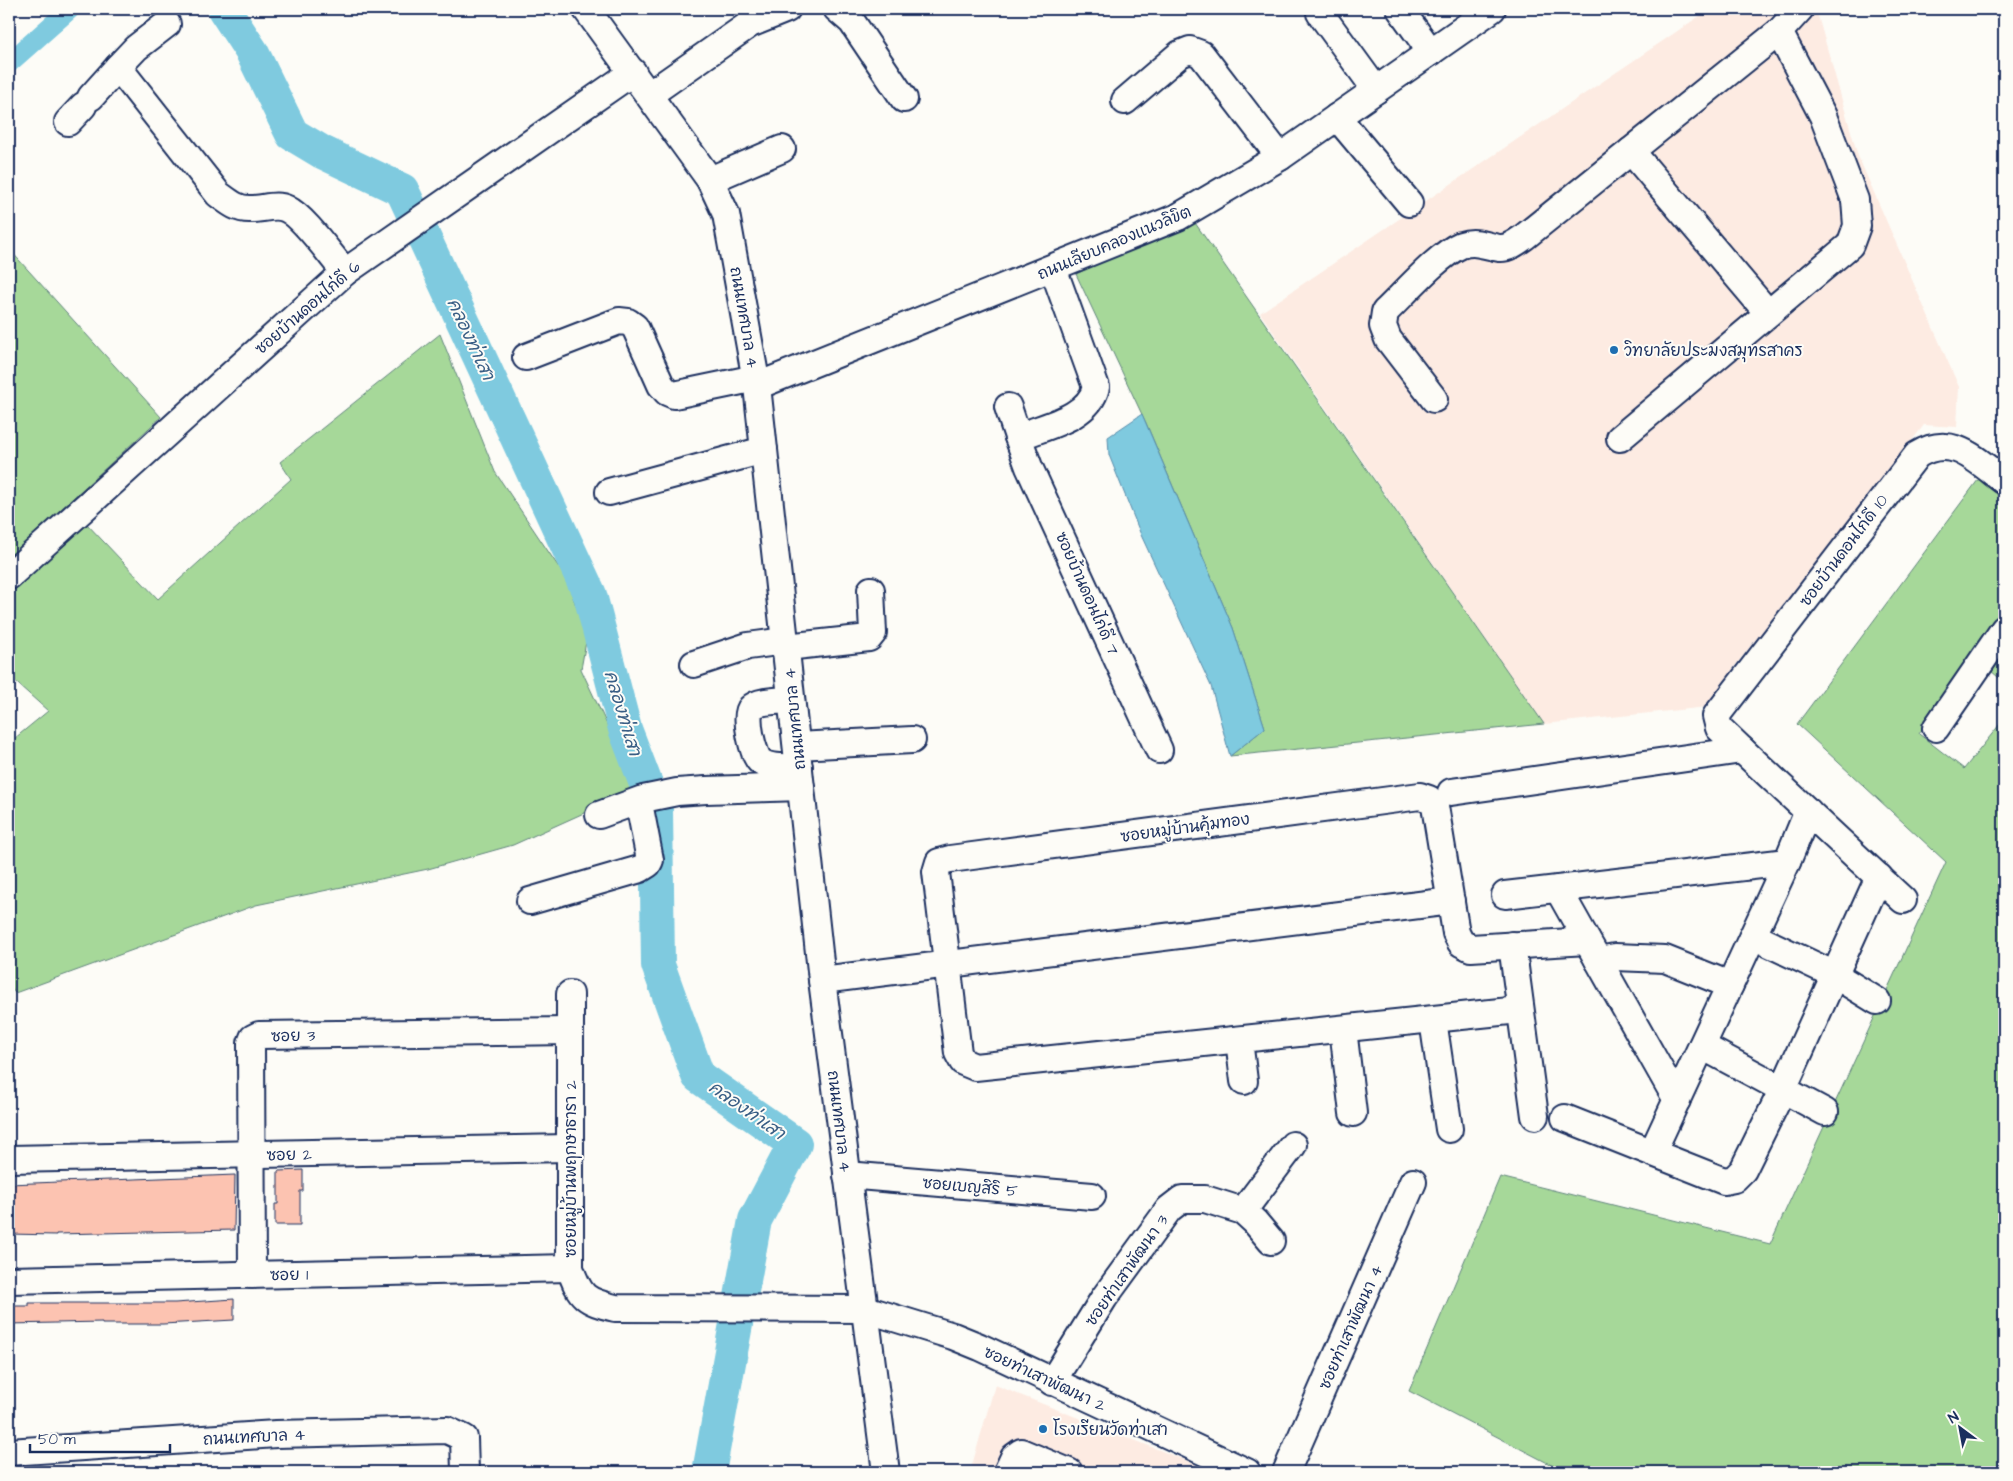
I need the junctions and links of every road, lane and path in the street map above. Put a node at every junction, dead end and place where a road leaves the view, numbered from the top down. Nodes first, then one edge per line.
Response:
1 (586, 9) edge
2 (787, 9) edge
3 (837, 9) edge
4 (1400, 9) edge
5 (1492, 9) edge
6 (1800, 9) edge
7 (1320, 14) dead end
8 (745, 17) edge
9 (167, 24) dead end
10 (1779, 32) junction
11 (1431, 52) junction
12 (118, 67) junction
13 (633, 72) junction
14 (1376, 90) junction
15 (650, 94) junction
16 (904, 98) dead end
17 (1125, 101) dead end
18 (80, 109) dead end
19 (1337, 117) junction
20 (782, 149) dead end
21 (1631, 151) junction
22 (1280, 157) junction
23 (710, 180) junction
24 (1409, 203) dead end
25 (1054, 268) junction
26 (345, 272) junction
27 (1768, 313) junction
28 (526, 357) dead end
29 (756, 382) junction
30 (1434, 399) dead end
31 (1008, 406) dead end
32 (1018, 437) junction
33 (1620, 438) dead end
34 (764, 450) junction
35 (2004, 480) edge
36 (609, 492) dead end
37 (9, 576) edge
38 (872, 590) dead end
39 (2004, 629) edge
40 (785, 644) junction
41 (694, 664) dead end
42 (792, 700) junction
43 (1936, 728) dead end
44 (912, 740) dead end
45 (1159, 750) dead end
46 (1742, 750) junction
47 (799, 767) junction
48 (1451, 792) dead end
49 (643, 799) junction
50 (1808, 812) junction
51 (598, 815) dead end
52 (1787, 862) junction
53 (1879, 877) junction
54 (1558, 889) junction
55 (1505, 895) dead end
56 (1903, 900) dead end
57 (530, 901) dead end
58 (1451, 901) junction
59 (1753, 936) junction
60 (1512, 945) junction
61 (1592, 950) junction
62 (947, 964) junction
63 (1833, 974) junction
64 (822, 980) junction
65 (1730, 985) junction
66 (570, 994) dead end
67 (1877, 1001) dead end
68 (1519, 1010) junction
69 (1432, 1020) junction
70 (1343, 1028) junction
71 (570, 1031) junction
72 (1239, 1040) junction
73 (1702, 1046) junction
74 (1244, 1081) dead end
75 (1783, 1089) junction
76 (1677, 1100) junction
77 (1825, 1112) dead end
78 (1353, 1113) dead end
79 (1535, 1116) dead end
80 (1565, 1118) dead end
81 (1449, 1129) dead end
82 (1293, 1145) dead end
83 (568, 1148) junction
84 (1653, 1151) junction
85 (250, 1155) junction
86 (9, 1159) edge
87 (847, 1175) junction
88 (1413, 1182) dead end
89 (1092, 1196) dead end
90 (1243, 1211) junction
91 (1271, 1241) dead end
92 (570, 1268) junction
93 (252, 1275) junction
94 (9, 1280) edge
95 (865, 1309) junction
96 (1052, 1382) junction
97 (9, 1452) edge
98 (465, 1472) edge
99 (886, 1472) edge
100 (1008, 1472) edge
101 (1069, 1472) edge
102 (1247, 1472) edge
103 (1286, 1472) edge

1 - 13 street, ถนนเทศบาล 4
2 - 8 street
3 - 16 street
4 - 11 street
5 - 11 street, ถนนเลียบคลองแนวลิขิต
6 - 10 street
7 - 14 street
8 - 15 street
9 - 12 street
10 - 21 street
10 - 27 street
11 - 14 street, ถนนเลียบคลองแนวลิขิต
12 - 18 street
12 - 26 street
13 - 15 street, ถนนเทศบาล 4
13 - 26 street, ซอยบ้านดอนไก่ดี 6
14 - 19 street, ถนนเลียบคลองแนวลิขิต
15 - 23 street, ถนนเทศบาล 4
17 - 22 street
19 - 22 street, ถนนเลียบคลองแนวลิขิต
19 - 24 street
20 - 23 street
21 - 27 street
21 - 30 street
22 - 25 street, ถนนเลียบคลองแนวลิขิต
23 - 29 street, ถนนเทศบาล 4
25 - 29 street, ถนนเลียบคลองแนวลิขิต
25 - 32 street
26 - 37 street, ซอยบ้านดอนไก่ดี 6
27 - 33 street
28 - 29 street, ถนนเลียบคลองแนวลิขิต
29 - 34 street, ถนนเทศบาล 4
31 - 32 street, ซอยบ้านดอนไก่ดี 7
32 - 45 street, ซอยบ้านดอนไก่ดี 7
34 - 36 street
34 - 40 street, ถนนเทศบาล 4
35 - 46 street, ซอยบ้านดอนไก่ดี 10
38 - 40 street
39 - 43 street
40 - 41 street
40 - 42 street, ถนนเทศบาล 4
42 - 47 street, ถนนเทศบาล 4
42 - 47 street
44 - 47 street
46 - 48 street
46 - 50 street
47 - 49 street
47 - 64 street, ถนนเทศบาล 4
49 - 51 street
49 - 57 street
50 - 52 street
50 - 53 street
52 - 54 street
52 - 59 street
53 - 56 street
53 - 63 street
54 - 55 street
54 - 61 street
58 - 60 street, ซอยหมู่บ้านคุ้มทอง
58 - 62 street
58 - 62 street, ซอยหมู่บ้านคุ้มทอง
59 - 63 street
59 - 65 street
60 - 61 street, ซอยหมู่บ้านคุ้มทอง
60 - 68 street
61 - 65 street, ซอยหมู่บ้านคุ้มทอง
61 - 76 street
62 - 64 street
62 - 72 street, ซอยหมู่บ้านคุ้มทอง
63 - 67 street
63 - 75 street
64 - 87 street, ถนนเทศบาล 4
65 - 73 street
66 - 71 street, ซอยหมู่บ้านพฤกษาธารา 2
68 - 69 street, ซอยหมู่บ้านคุ้มทอง
68 - 79 street
69 - 70 street, ซอยหมู่บ้านคุ้มทอง
69 - 81 street
70 - 72 street, ซอยหมู่บ้านคุ้มทอง
70 - 78 street
71 - 83 street, ซอยหมู่บ้านพฤกษาธารา 2
71 - 85 street, ซอย 3
72 - 74 street
73 - 75 street
73 - 76 street
75 - 77 street
75 - 84 street
76 - 84 street
80 - 84 street
82 - 90 street
83 - 85 street, ซอย 2
83 - 92 street, ซอยหมู่บ้านพฤกษาธารา 2
85 - 86 street, ซอย 2
85 - 93 street, ซอย 3
87 - 89 street, ซอยเบญสิริ 5
87 - 95 street, ถนนเทศบาล 4
88 - 103 street, ซอยท่าเสาพัฒนา 4
90 - 91 street
90 - 96 street, ซอยท่าเสาพัฒนา 3
92 - 93 street, ซอย 1
92 - 95 street, ซอยหมู่บ้านพฤกษาธารา 2
93 - 94 street, ซอย 1
95 - 96 street, ซอยท่าเสาพัฒนา 2
95 - 99 street, ถนนเทศบาล 4
96 - 102 street, ซอยท่าเสาพัฒนา 2
97 - 98 street, ถนนเทศบาล 4
100 - 101 street

